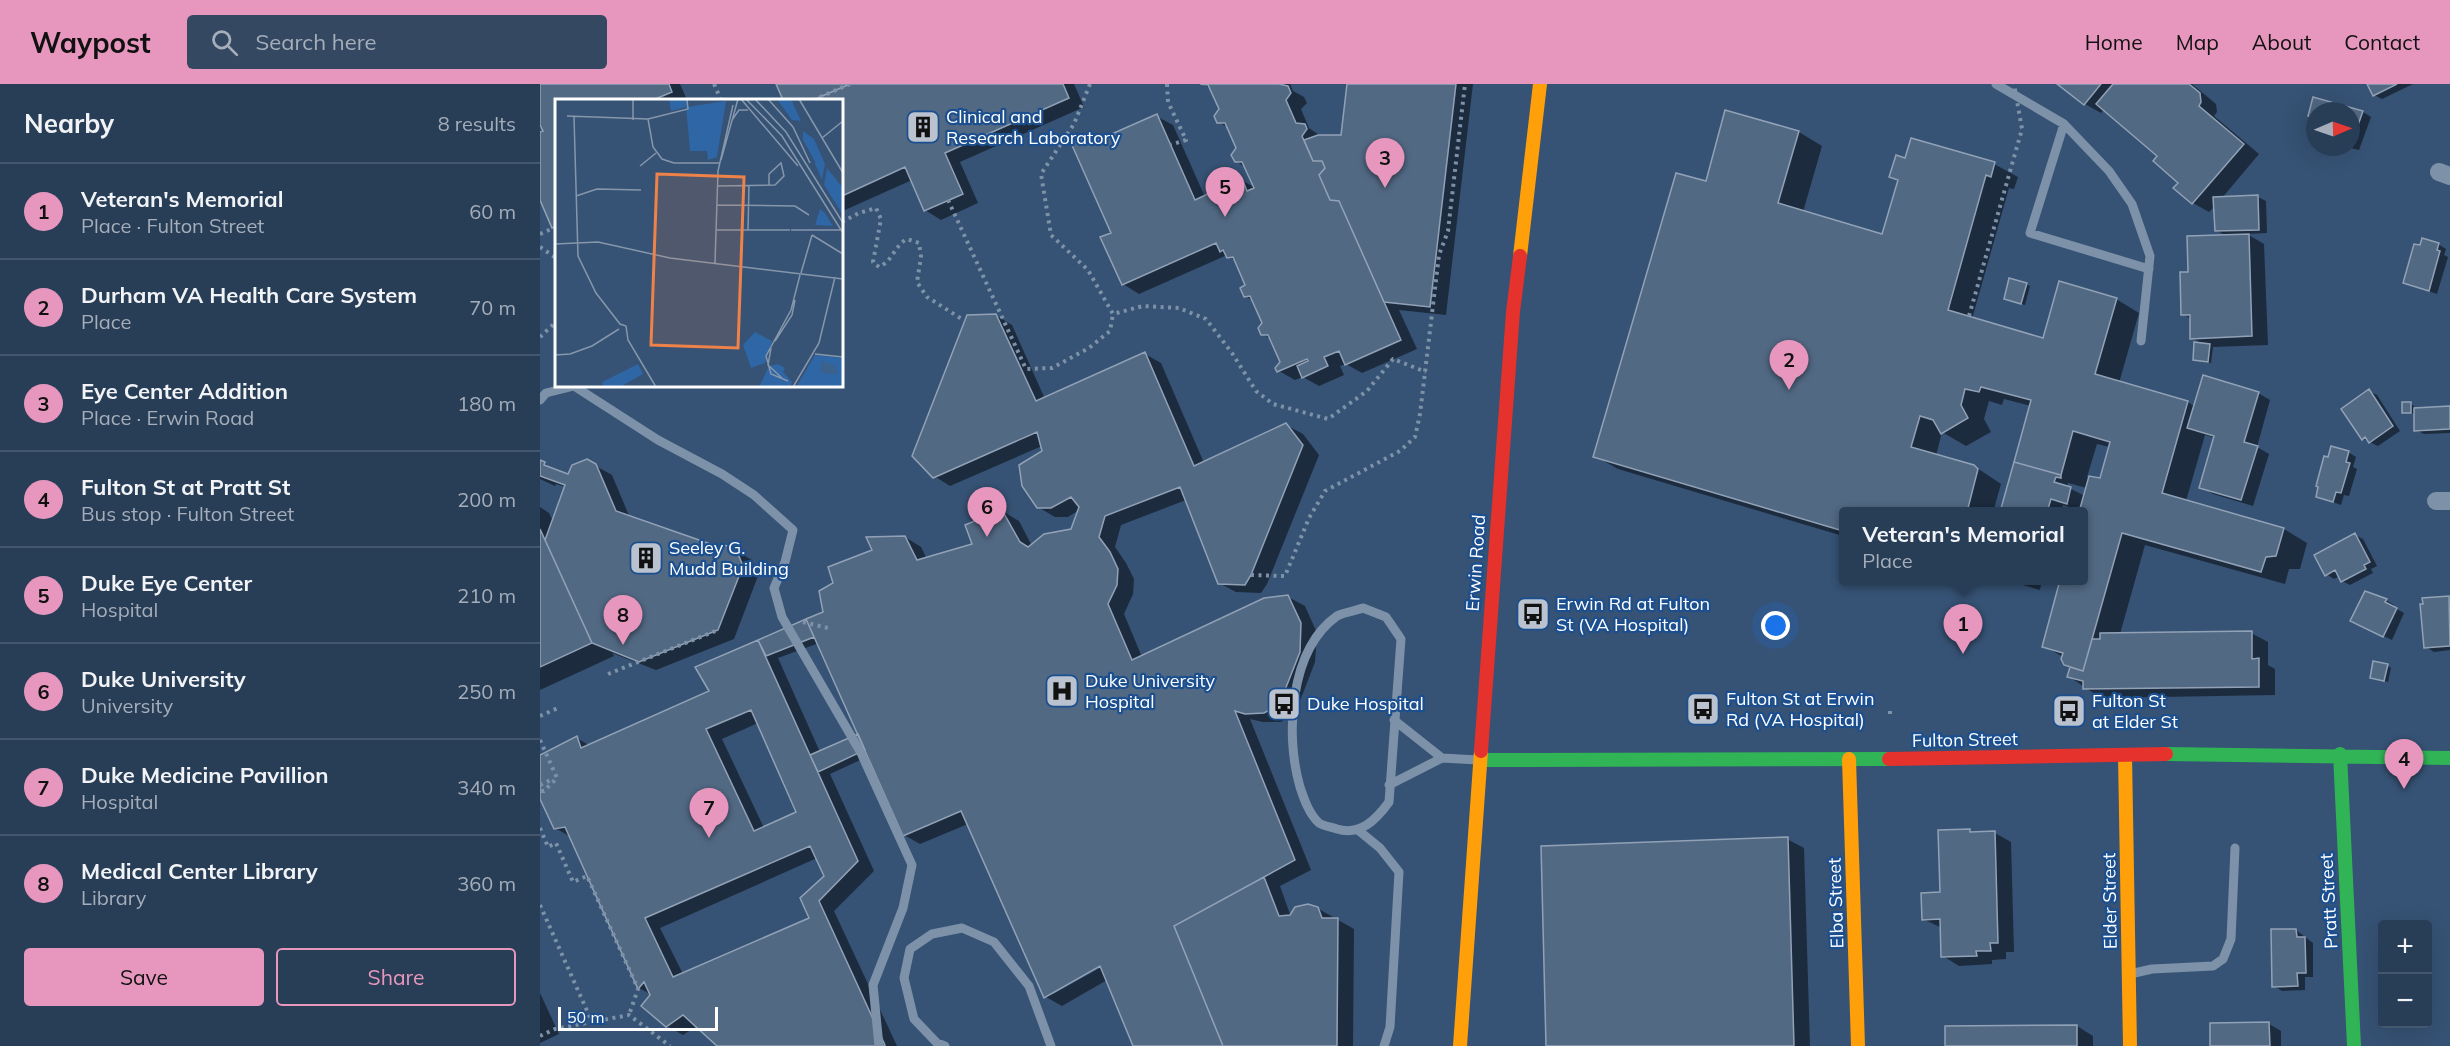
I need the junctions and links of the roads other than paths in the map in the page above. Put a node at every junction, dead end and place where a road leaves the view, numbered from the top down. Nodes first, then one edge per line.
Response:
1 (1540, 84) edge
2 (1996, 84) edge
3 (2064, 124) junction
4 (2149, 269) junction
5 (2141, 341) dead end
6 (570, 387) edge
7 (576, 387) edge
8 (540, 399) edge
9 (1394, 720) junction
10 (2340, 754) junction
11 (2125, 755) junction
12 (1442, 758) junction
13 (2450, 758) edge
14 (1849, 759) junction
15 (1481, 760) junction
16 (1389, 785) junction
17 (1358, 830) junction
18 (2235, 848) dead end
19 (2130, 974) junction
20 (879, 1046) edge
21 (945, 1046) edge
22 (1051, 1046) edge
23 (1384, 1046) edge
24 (1460, 1046) edge
25 (1858, 1046) edge
26 (2130, 1046) edge
27 (2354, 1046) edge

1 - 15 main road, Erwin Road
2 - 3 lane
3 - 4 lane
3 - 4 lane
4 - 5 lane
6 - 8 lane
7 - 20 lane
9 - 12 lane
9 - 16 lane
9 - 17 lane
10 - 11 main road, Fulton Street
10 - 13 main road, Fulton Street
10 - 27 main road, Pratt Street
11 - 14 main road, Fulton Street
11 - 19 main road, Elder Street
12 - 15 lane
12 - 16 lane
14 - 15 main road, Fulton Street
14 - 25 main road, Elba Street
15 - 24 main road, Erwin Road
16 - 17 lane
17 - 23 lane
18 - 19 lane
19 - 26 main road, Elder Street
21 - 22 lane

